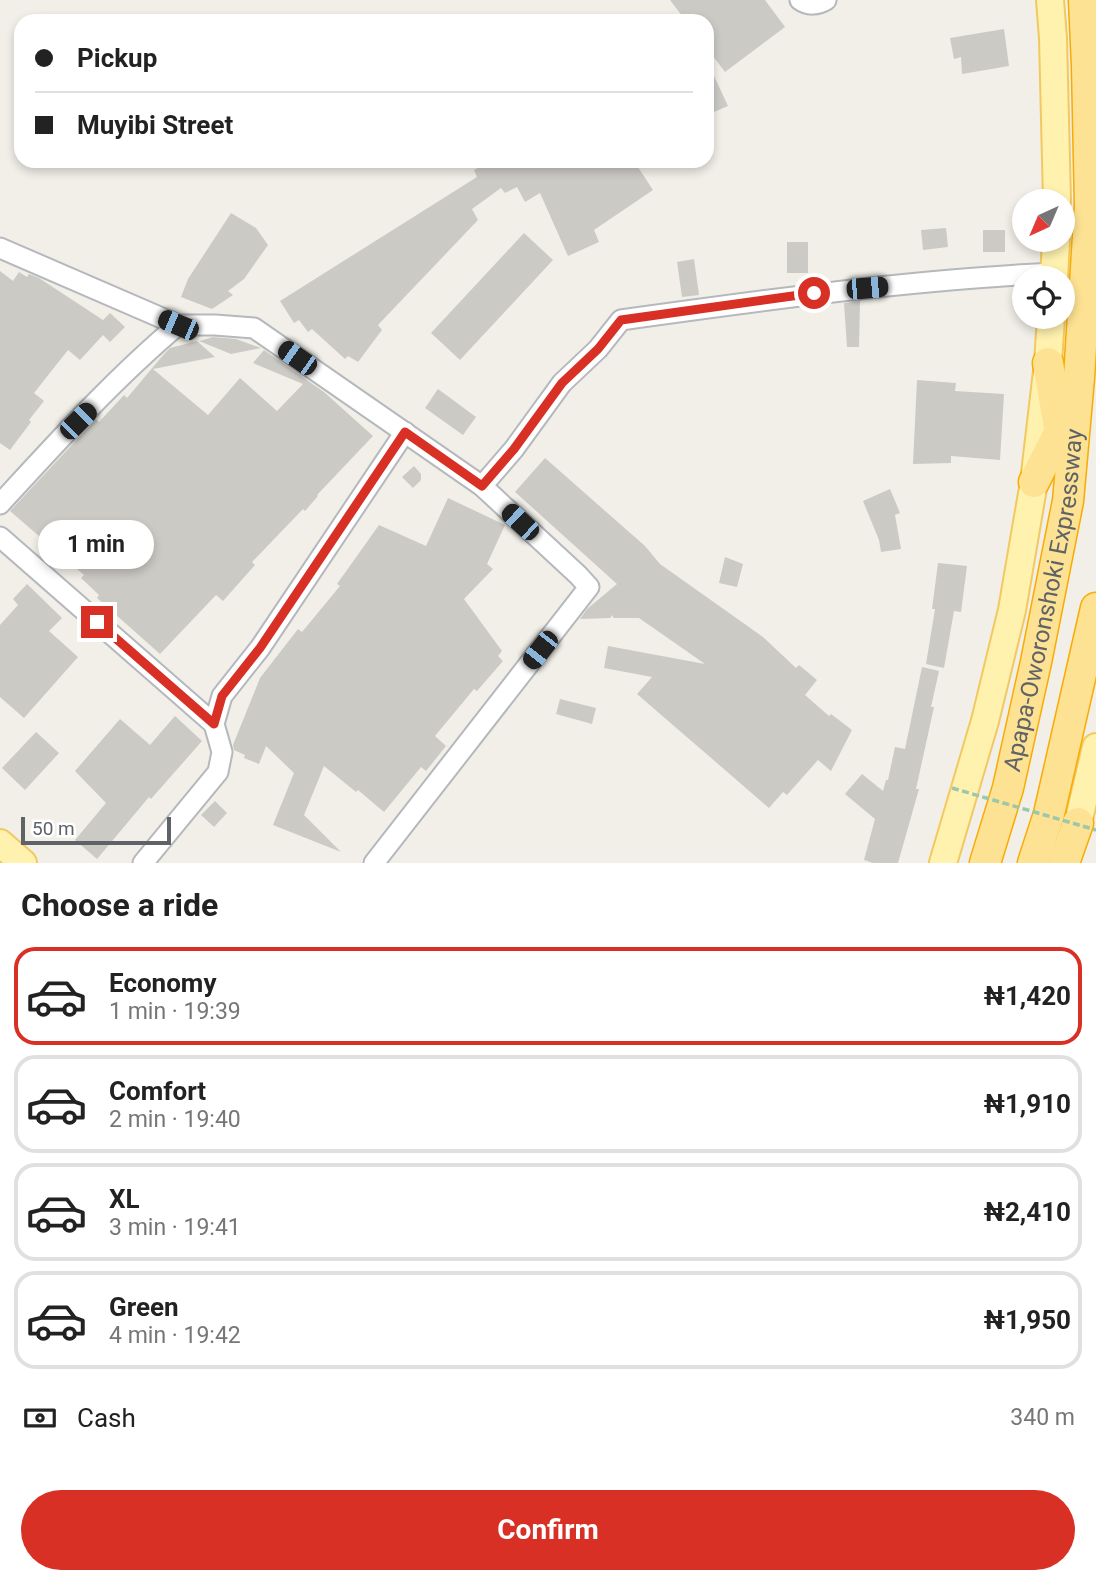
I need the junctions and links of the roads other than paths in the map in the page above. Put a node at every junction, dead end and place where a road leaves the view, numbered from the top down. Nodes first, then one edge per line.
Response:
1 (800, 0) edge
2 (826, 0) edge
3 (1051, 0) edge
4 (1084, 0) edge
5 (1057, 189) edge
6 (0, 248) edge
7 (1012, 276) edge
8 (178, 325) junction
9 (1050, 329) edge
10 (1048, 363) junction
11 (1079, 378) junction
12 (405, 432) junction
13 (1060, 432) junction
14 (1034, 482) junction
15 (482, 486) junction
16 (1068, 501) junction
17 (0, 503) edge
18 (0, 537) edge
19 (1096, 608) edge
20 (214, 724) junction
21 (1096, 747) edge
22 (1049, 814) junction
23 (1087, 827) edge
24 (0, 843) edge
25 (23, 863) edge
26 (143, 863) edge
27 (374, 863) edge
28 (943, 863) edge
29 (985, 863) edge
30 (1032, 863) edge
31 (1048, 863) edge
32 (1064, 863) edge

1 - 2 street
3 - 5 main road
4 - 11 highway, Apapa-Oworonshoki Expressway
6 - 8 street
7 - 15 street
8 - 12 street
8 - 17 street
9 - 10 main road, Apapa-Oworonshoki Expressway
10 - 13 highway
10 - 14 main road, Apapa-Oworonshoki Expressway
11 - 13 highway
11 - 16 highway, Apapa-Oworonshoki Expressway
12 - 15 street
12 - 20 street
13 - 14 highway
13 - 16 highway
14 - 28 main road, Apapa-Oworonshoki Expressway
15 - 27 street
16 - 29 highway, Apapa-Oworonshoki Expressway
18 - 20 street
19 - 22 highway, Apapa-Oworonshoki Expressway
20 - 26 street
21 - 23 main road
22 - 30 highway, Apapa-Oworonshoki Expressway
22 - 31 highway
23 - 32 highway
24 - 25 main road

